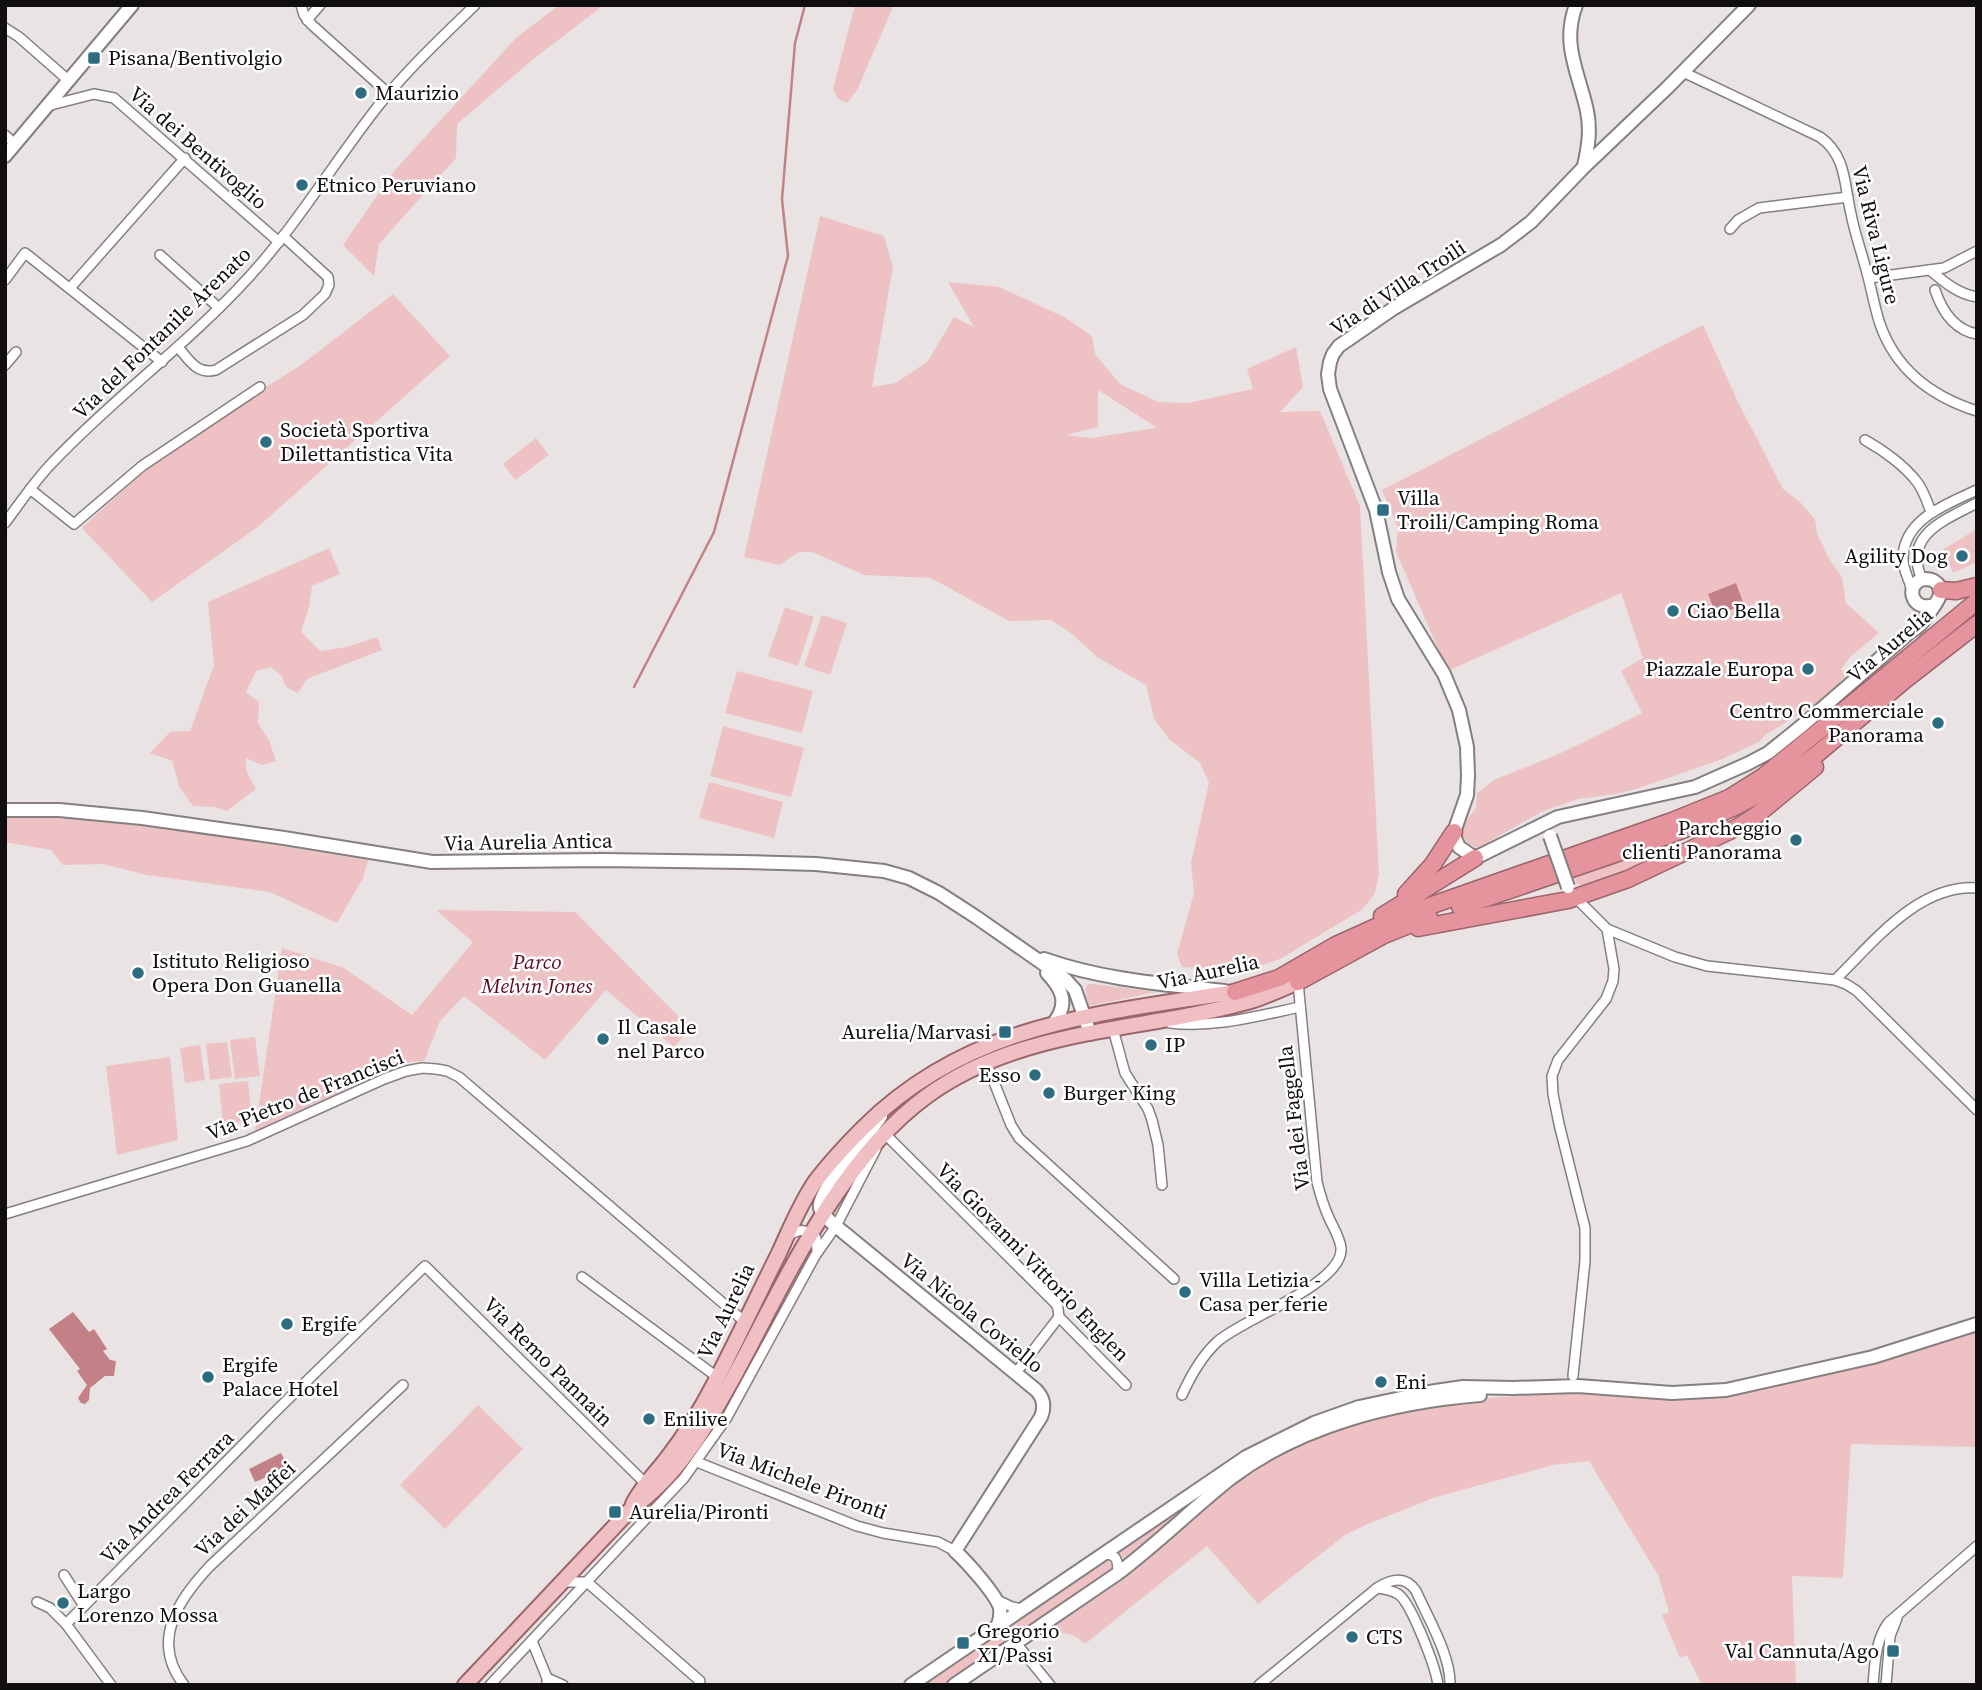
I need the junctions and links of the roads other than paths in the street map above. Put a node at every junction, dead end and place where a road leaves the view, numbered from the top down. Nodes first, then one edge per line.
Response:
1 (132, 5) edge
2 (301, 5) edge
3 (320, 5) edge
4 (475, 5) edge
5 (1576, 5) edge
6 (1749, 5) edge
7 (307, 20) junction
8 (5, 28) edge
9 (1683, 72) junction
10 (68, 80) junction
11 (389, 94) junction
12 (47, 106) junction
13 (10, 139) edge
14 (5, 156) edge
15 (185, 158) junction
16 (1583, 168) junction
17 (1848, 197) junction
18 (1730, 229) dead end
19 (281, 239) junction
20 (1977, 251) edge
21 (160, 255) dead end
22 (1930, 270) junction
23 (1869, 278) junction
24 (5, 280) edge
25 (70, 288) junction
26 (1935, 290) dead end
27 (1977, 297) edge
28 (219, 308) junction
29 (1977, 334) edge
30 (178, 347) junction
31 (16, 352) dead end
32 (162, 362) junction
33 (5, 365) edge
34 (260, 387) dead end
35 (1977, 411) edge
36 (1865, 440) dead end
37 (30, 489) junction
38 (1977, 491) edge
39 (1977, 503) edge
40 (1931, 512) junction
41 (5, 523) edge
42 (1922, 579) junction
43 (1977, 586) edge
44 (1941, 590) junction
45 (1913, 597) junction
46 (1977, 600) edge
47 (1934, 605) junction
48 (1977, 624) edge
49 (1910, 632) junction
50 (1855, 722) junction
51 (5, 810) edge
52 (1546, 821) junction
53 (1454, 832) junction
54 (1475, 858) junction
55 (1977, 888) edge
56 (1572, 892) junction
57 (1390, 911) junction
58 (1607, 929) junction
59 (1384, 935) junction
60 (1336, 945) junction
61 (1030, 954) junction
62 (1124, 980) junction
63 (1835, 980) junction
64 (1298, 982) junction
65 (1075, 990) junction
66 (1235, 992) junction
67 (1300, 1007) junction
68 (1085, 1018) junction
69 (1155, 1021) junction
70 (1053, 1024) junction
71 (1113, 1029) junction
72 (1090, 1033) junction
73 (986, 1062) junction
74 (886, 1107) junction
75 (1977, 1110) edge
76 (882, 1137) junction
77 (1162, 1185) dead end
78 (5, 1214) edge
79 (823, 1214) junction
80 (836, 1226) junction
81 (812, 1233) junction
82 (785, 1240) junction
83 (816, 1256) junction
84 (425, 1266) joint
85 (582, 1277) dead end
86 (1174, 1279) dead end
87 (1059, 1317) junction
88 (745, 1322) junction
89 (1977, 1324) edge
90 (1015, 1374) junction
91 (1573, 1376) dead end
92 (718, 1377) junction
93 (747, 1381) junction
94 (403, 1385) dead end
95 (1126, 1385) dead end
96 (1513, 1388) junction
97 (724, 1395) junction
98 (1182, 1395) dead end
99 (697, 1461) junction
100 (646, 1484) junction
101 (631, 1508) junction
102 (1977, 1546) edge
103 (955, 1551) junction
104 (1103, 1554) junction
105 (1117, 1574) junction
106 (64, 1575) dead end
107 (562, 1582) junction
108 (587, 1582) junction
109 (1377, 1588) junction
110 (995, 1599) junction
111 (37, 1602) dead end
112 (84, 1606) junction
113 (1022, 1609) junction
114 (1899, 1614) junction
115 (66, 1624) junction
116 (998, 1625) junction
117 (532, 1641) junction
118 (1016, 1643) junction
119 (547, 1681) edge
120 (700, 1681) dead end
121 (912, 1684) edge
122 (111, 1685) edge
123 (184, 1685) edge
124 (465, 1685) edge
125 (490, 1685) edge
126 (564, 1685) edge
127 (954, 1685) edge
128 (1050, 1685) edge
129 (1258, 1685) edge
130 (1438, 1685) edge
131 (1450, 1685) edge
132 (1873, 1685) edge
133 (1886, 1685) edge

1 - 10 street
2 - 7 street
3 - 7 street
4 - 11 street, Via del Fontanile Arenato
5 - 16 street
6 - 9 street, Via di Villa Troili
7 - 11 street
8 - 10 street
9 - 16 street, Via di Villa Troili
9 - 17 street, Via Riva Ligure
10 - 12 street
11 - 19 street, Via del Fontanile Arenato
12 - 13 street
12 - 15 street, Via dei Bentivoglio
13 - 14 street
15 - 19 street, Via dei Bentivoglio
15 - 25 street
16 - 53 street, Via di Villa Troili
17 - 18 street
17 - 23 street, Via Riva Ligure
19 - 28 street, Via del Fontanile Arenato
19 - 30 street, Via dei Bentivoglio
20 - 22 street
21 - 28 street
22 - 23 street
22 - 27 street
23 - 35 street, Via Riva Ligure
24 - 25 street
25 - 32 street
26 - 29 street
28 - 30 street, Via del Fontanile Arenato
30 - 32 street, Via del Fontanile Arenato
31 - 33 street
32 - 37 street, Via del Fontanile Arenato
34 - 37 street
36 - 40 street
37 - 41 street, Via del Fontanile Arenato
38 - 40 street
39 - 42 street
40 - 45 street
42 - 44 street
42 - 45 street
43 - 44 highway
44 - 47 street
45 - 47 street
45 - 49 street, Via Aurelia
46 - 60 highway, Via Aurelia
47 - 49 street, Via Aurelia
48 - 50 highway, Via Aurelia
49 - 52 street, Via Aurelia
50 - 56 highway
50 - 59 highway, Via Aurelia
51 - 61 street, Via Aurelia Antica
52 - 54 street, Via Aurelia
52 - 56 street, bridge
53 - 54 street
53 - 57 highway
54 - 57 highway
55 - 63 street
56 - 58 street
56 - 59 highway
57 - 60 highway
58 - 63 street
58 - 91 street
59 - 64 highway, Via Aurelia
60 - 66 highway, Via Aurelia
61 - 62 street
61 - 65 street
61 - 70 street
62 - 65 street
62 - 66 street
63 - 75 street
64 - 67 street
64 - 69 main road, Via Aurelia
65 - 68 street
66 - 68 main road, Via Aurelia
67 - 69 street, Via Aurelia
67 - 98 street, Via dei Faggella
68 - 70 main road, Via Aurelia
68 - 72 street
69 - 71 main road, Via Aurelia
70 - 74 main road, Via Aurelia
71 - 72 main road, Via Aurelia
71 - 77 street
72 - 73 main road, Via Aurelia
73 - 76 main road, Via Aurelia
73 - 86 street
74 - 79 street
74 - 82 main road, Via Aurelia
76 - 79 main road, Via Aurelia
76 - 80 street, Via Aurelia
76 - 87 street, Via Giovanni Vittorio Englen
78 - 88 street, Via Pietro de Francisci
79 - 80 street
79 - 81 main road, Via Aurelia
80 - 83 street, Via Aurelia
80 - 90 street, Via Nicola Coviello
81 - 82 street
81 - 83 street
81 - 97 main road, Via Aurelia
82 - 88 main road, Via Aurelia
83 - 93 street, Via Aurelia
84 - 100 street, Via Remo Pannain
84 - 112 street, Via Andrea Ferrara
85 - 92 street
87 - 90 street
87 - 95 street, Via Giovanni Vittorio Englen
88 - 92 main road, Via Aurelia
89 - 96 street
90 - 103 street, Via Nicola Coviello
92 - 100 main road, Via Aurelia
93 - 97 street
93 - 99 street, Via Aurelia
94 - 123 street, Via dei Maffei
96 - 104 street
96 - 105 street
97 - 101 main road, Via Aurelia
99 - 103 street, Via Michele Pironti
99 - 108 street, Via Aurelia
100 - 101 main road, Via Aurelia
101 - 107 main road, Via Aurelia
102 - 114 street
103 - 110 street, Via Michele Pironti
104 - 105 street
104 - 113 street
105 - 118 street
106 - 112 street
107 - 108 street
107 - 124 main road, Via Aurelia
108 - 117 street, Via Aurelia
108 - 120 street
109 - 129 street
109 - 130 street
109 - 131 street
110 - 113 street
110 - 116 street
111 - 115 street
112 - 115 street
113 - 116 street
114 - 132 street
114 - 133 street
115 - 122 street
116 - 121 street
117 - 119 street
117 - 125 street, Via Aurelia
118 - 127 street
118 - 128 street
119 - 126 street

